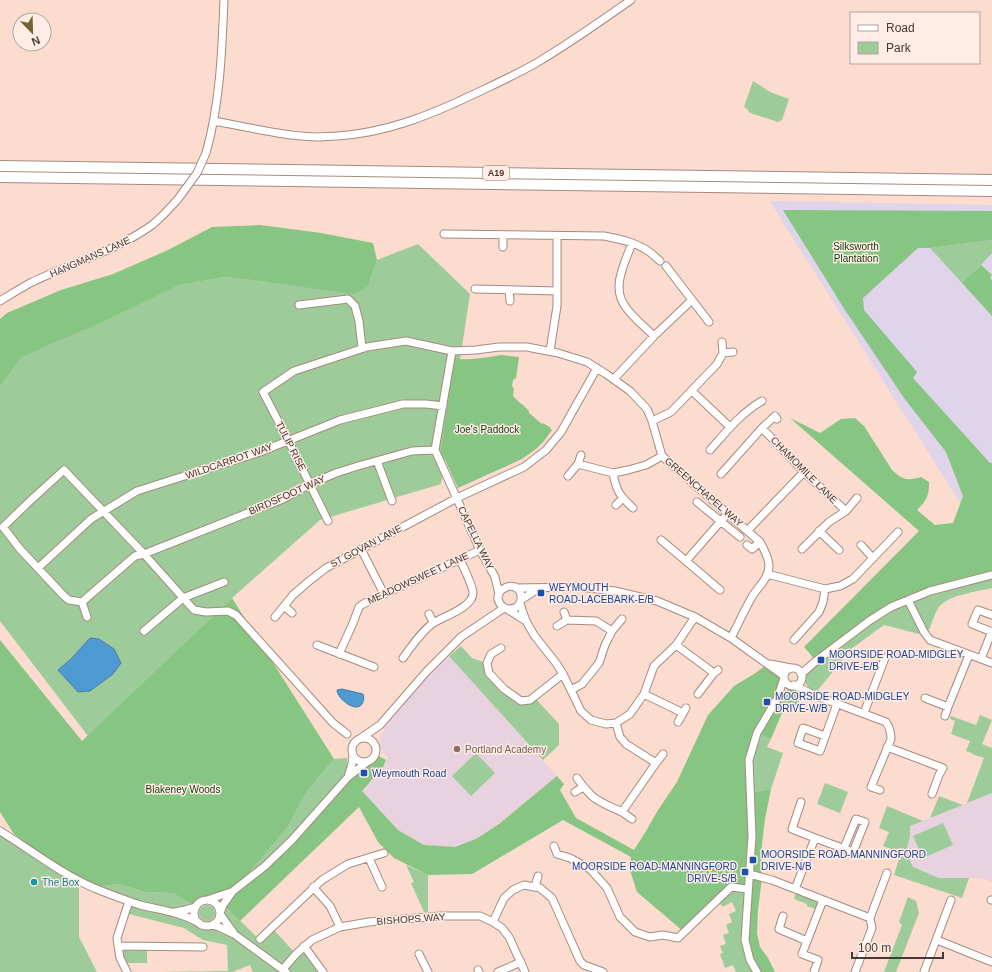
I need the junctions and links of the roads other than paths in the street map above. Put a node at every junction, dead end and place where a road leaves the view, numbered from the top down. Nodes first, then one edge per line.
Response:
1 (224, 0) edge
2 (631, 0) edge
3 (214, 121) junction
4 (0, 166) edge
5 (0, 177) edge
6 (992, 180) edge
7 (992, 191) edge
8 (444, 234) dead end
9 (503, 235) junction
10 (557, 236) junction
11 (632, 243) junction
12 (503, 247) dead end
13 (660, 261) dead end
14 (666, 266) dead end
15 (475, 289) dead end
16 (510, 290) junction
17 (557, 291) junction
18 (0, 300) edge
19 (692, 300) junction
20 (510, 301) dead end
21 (300, 305) dead end
22 (708, 322) dead end
23 (654, 336) junction
24 (722, 342) dead end
25 (362, 348) junction
26 (452, 351) junction
27 (550, 351) junction
28 (733, 352) dead end
29 (722, 353) junction
30 (597, 368) junction
31 (614, 380) junction
32 (692, 391) junction
33 (263, 392) joint
34 (762, 401) dead end
35 (443, 406) junction
36 (778, 419) dead end
37 (652, 421) junction
38 (730, 427) junction
39 (762, 428) junction
40 (288, 440) junction
41 (436, 450) junction
42 (710, 450) dead end
43 (581, 455) dead end
44 (662, 456) junction
45 (378, 460) junction
46 (578, 464) junction
47 (804, 472) junction
48 (613, 473) junction
49 (721, 474) dead end
50 (568, 476) dead end
51 (310, 484) junction
52 (457, 498) junction
53 (623, 498) junction
54 (857, 498) dead end
55 (392, 501) dead end
56 (697, 502) dead end
57 (616, 505) dead end
58 (633, 508) dead end
59 (846, 511) junction
60 (104, 512) junction
61 (728, 513) junction
62 (328, 521) dead end
63 (720, 522) junction
64 (748, 530) junction
65 (820, 531) junction
66 (898, 532) dead end
67 (740, 537) dead end
68 (661, 540) dead end
69 (760, 542) junction
70 (747, 545) dead end
71 (861, 545) dead end
72 (361, 549) junction
73 (802, 549) dead end
74 (480, 550) junction
75 (839, 550) dead end
76 (144, 554) junction
77 (873, 558) junction
78 (460, 559) junction
79 (686, 561) junction
80 (38, 568) junction
81 (767, 574) junction
82 (992, 575) edge
83 (495, 577) junction
84 (224, 582) dead end
85 (512, 587) junction
86 (539, 588) junction
87 (825, 589) junction
88 (720, 590) dead end
89 (384, 594) junction
90 (499, 597) junction
91 (183, 598) junction
92 (908, 600) junction
93 (82, 602) junction
94 (520, 602) junction
95 (284, 606) junction
96 (506, 608) junction
97 (292, 612) dead end
98 (564, 612) dead end
99 (429, 614) dead end
100 (992, 615) edge
101 (275, 616) dead end
102 (87, 617) dead end
103 (695, 617) junction
104 (487, 618) junction
105 (622, 619) dead end
106 (567, 620) junction
107 (526, 621) junction
108 (433, 622) junction
109 (557, 626) dead end
110 (144, 631) dead end
111 (612, 631) junction
112 (992, 631) edge
113 (731, 638) junction
114 (794, 640) dead end
115 (316, 644) dead end
116 (676, 645) junction
117 (501, 648) dead end
118 (339, 654) junction
119 (969, 655) junction
120 (403, 658) dead end
121 (885, 658) dead end
122 (981, 659) junction
123 (479, 660) dead end
124 (816, 661) junction
125 (487, 663) junction
126 (992, 663) edge
127 (768, 664) junction
128 (374, 667) dead end
129 (793, 668) junction
130 (563, 674) junction
131 (802, 676) junction
132 (784, 677) junction
133 (793, 685) junction
134 (571, 690) junction
135 (644, 694) junction
136 (698, 694) dead end
137 (814, 695) junction
138 (777, 698) junction
139 (925, 698) dead end
140 (837, 704) junction
141 (948, 707) junction
142 (864, 713) junction
143 (945, 716) dead end
144 (678, 722) dead end
145 (616, 723) junction
146 (380, 725) junction
147 (347, 734) dead end
148 (825, 736) dead end
149 (361, 738) junction
150 (375, 745) junction
151 (887, 747) junction
152 (663, 754) dead end
153 (353, 755) junction
154 (366, 762) junction
155 (656, 763) junction
156 (348, 777) junction
157 (577, 778) dead end
158 (583, 786) junction
159 (880, 790) dead end
160 (575, 792) dead end
161 (932, 794) dead end
162 (801, 802) dead end
163 (622, 812) junction
164 (632, 819) dead end
165 (0, 831) edge
166 (814, 838) junction
167 (554, 846) dead end
168 (844, 848) dead end
169 (384, 853) dead end
170 (557, 854) junction
171 (369, 858) junction
172 (550, 859) dead end
173 (887, 873) dead end
174 (749, 874) junction
175 (538, 876) dead end
176 (313, 887) junction
177 (382, 887) dead end
178 (535, 887) junction
179 (748, 889) junction
180 (795, 889) junction
181 (234, 891) junction
182 (207, 900) junction
183 (823, 900) junction
184 (951, 900) dead end
185 (129, 901) junction
186 (196, 907) junction
187 (175, 912) junction
188 (220, 914) junction
189 (783, 916) dead end
190 (870, 918) junction
191 (493, 922) junction
192 (198, 923) junction
193 (212, 925) junction
194 (340, 927) junction
195 (234, 934) junction
196 (260, 939) dead end
197 (937, 940) junction
198 (807, 941) junction
199 (118, 946) junction
200 (304, 946) junction
201 (203, 947) dead end
202 (419, 954) dead end
203 (521, 962) junction
204 (992, 962) edge
205 (284, 971) edge
206 (424, 971) edge
207 (127, 972) edge
208 (323, 972) edge
209 (498, 972) edge
210 (525, 972) edge
211 (603, 972) edge
212 (757, 972) edge
213 (814, 972) edge
214 (855, 972) edge
215 (924, 972) edge

1 - 3 street, HANGMANS LANE
2 - 3 street
3 - 18 street, HANGMANS LANE, bridge
4 - 6 highway, A19
5 - 7 highway, A19
8 - 9 street
9 - 10 street
9 - 12 street
10 - 11 street
10 - 17 street
11 - 13 street
11 - 23 street
14 - 19 street
15 - 16 street
16 - 17 street
16 - 20 street
17 - 27 street
19 - 22 street
19 - 23 street
21 - 25 street
23 - 31 street
24 - 29 street
25 - 26 street, GREENCHAPEL WAY
25 - 33 street, GREENCHAPEL WAY
26 - 27 street, GREENCHAPEL WAY
26 - 35 street
27 - 30 street, GREENCHAPEL WAY
28 - 29 street
29 - 32 street
30 - 31 street, GREENCHAPEL WAY
30 - 52 street, ST GOVAN LANE
31 - 37 street, GREENCHAPEL WAY
32 - 37 street
32 - 38 street
33 - 40 street, TULIP RISE
34 - 38 street
35 - 40 street, WILDCARROT WAY
35 - 41 street
36 - 39 street, CHAMOMILE LANE
37 - 44 street, GREENCHAPEL WAY
38 - 42 street
39 - 47 street, CHAMOMILE LANE
39 - 49 street, CHAMOMILE LANE
40 - 51 street, TULIP RISE
40 - 60 street, WILDCARROT WAY
41 - 45 street, BIRDSFOOT WAY
41 - 52 street, CAPELLA WAY
43 - 46 street
44 - 48 street
44 - 61 street, GREENCHAPEL WAY
45 - 51 street, BIRDSFOOT WAY
45 - 55 street
46 - 48 street
46 - 50 street
47 - 59 street, CHAMOMILE LANE
47 - 64 street
48 - 53 street
51 - 62 street, TULIP RISE
51 - 76 street, BIRDSFOOT WAY
52 - 72 street, ST GOVAN LANE
52 - 74 street, CAPELLA WAY
53 - 57 street
53 - 58 street
54 - 59 street
56 - 63 street
59 - 65 street
60 - 76 street
60 - 80 street, WILDCARROT WAY
60 - 80 street
61 - 63 street
61 - 64 street, GREENCHAPEL WAY
63 - 67 street
63 - 79 street
64 - 69 street, GREENCHAPEL WAY
65 - 73 street
65 - 75 street
66 - 77 street
68 - 79 street
69 - 70 street
69 - 81 street, GREENCHAPEL WAY
71 - 77 street
72 - 89 street
72 - 95 street, ST GOVAN LANE
74 - 78 street, MEADOWSWEET LANE
74 - 83 street, CAPELLA WAY
76 - 91 street
76 - 93 street, BIRDSFOOT WAY
77 - 87 street
78 - 89 street, MEADOWSWEET LANE
78 - 108 street
79 - 88 street
80 - 93 street
81 - 87 street
81 - 113 street
82 - 92 street
83 - 85 street, CAPELLA WAY
83 - 90 street, CAPELLA WAY
84 - 91 street
85 - 86 street
85 - 90 street
85 - 94 street
86 - 94 street
86 - 103 street
87 - 114 street
89 - 118 street, MEADOWSWEET LANE
90 - 96 street
90 - 104 street
91 - 110 street
91 - 147 street
92 - 119 street
92 - 124 street
93 - 102 street
94 - 96 street
94 - 107 street
95 - 97 street
95 - 101 street, ST GOVAN LANE
96 - 104 street
96 - 107 street
98 - 106 street
99 - 108 street
100 - 112 street
103 - 113 street
103 - 116 street
104 - 146 street
105 - 111 street
106 - 109 street
106 - 111 street
107 - 130 street
108 - 120 street
111 - 134 street
112 - 122 street
113 - 127 street
115 - 118 street
116 - 135 street
116 - 136 street
117 - 125 street
118 - 128 street
119 - 122 street
119 - 141 street
121 - 142 street
122 - 126 street
123 - 125 street
124 - 129 street
124 - 131 street
125 - 130 street
127 - 129 street
127 - 132 street
129 - 131 street
129 - 132 street
130 - 134 street
131 - 133 street
131 - 137 street
132 - 133 street
132 - 138 street
133 - 137 street
133 - 138 street
134 - 145 street
135 - 144 street
135 - 145 street
137 - 140 street
138 - 174 street
139 - 141 street
140 - 142 street
140 - 148 street
141 - 143 street
142 - 151 street
145 - 155 street
146 - 149 street
146 - 150 street
149 - 150 street
149 - 153 street
150 - 154 street
151 - 159 street
151 - 161 street
152 - 155 street
153 - 154 street
153 - 156 street
154 - 156 street
155 - 163 street
156 - 181 street
157 - 158 street
158 - 160 street
158 - 163 street
162 - 166 street
163 - 164 street
165 - 185 street
166 - 168 street
166 - 180 street
167 - 170 street
169 - 171 street
170 - 172 street
170 - 179 street
171 - 176 street
171 - 177 street
173 - 190 street
174 - 179 street
174 - 180 street
175 - 178 street
176 - 194 street
176 - 196 street
178 - 191 street
178 - 211 street
179 - 212 street
180 - 183 street
181 - 182 street
181 - 188 street
182 - 186 street
182 - 188 street
183 - 190 street
183 - 198 street
184 - 197 street
185 - 187 street
185 - 199 street
186 - 187 street
186 - 192 street
187 - 192 street
188 - 193 street
188 - 195 street
189 - 198 street
190 - 214 street
191 - 194 street, BISHOPS WAY
191 - 203 street, BISHOPS WAY
192 - 193 street
193 - 195 street
194 - 200 street, BISHOPS WAY
195 - 205 street
197 - 204 street
197 - 215 street
198 - 213 street
199 - 201 street
199 - 207 street
200 - 205 street, BISHOPS WAY
200 - 208 street
202 - 206 street
203 - 209 street
203 - 210 street, BISHOPS WAY

